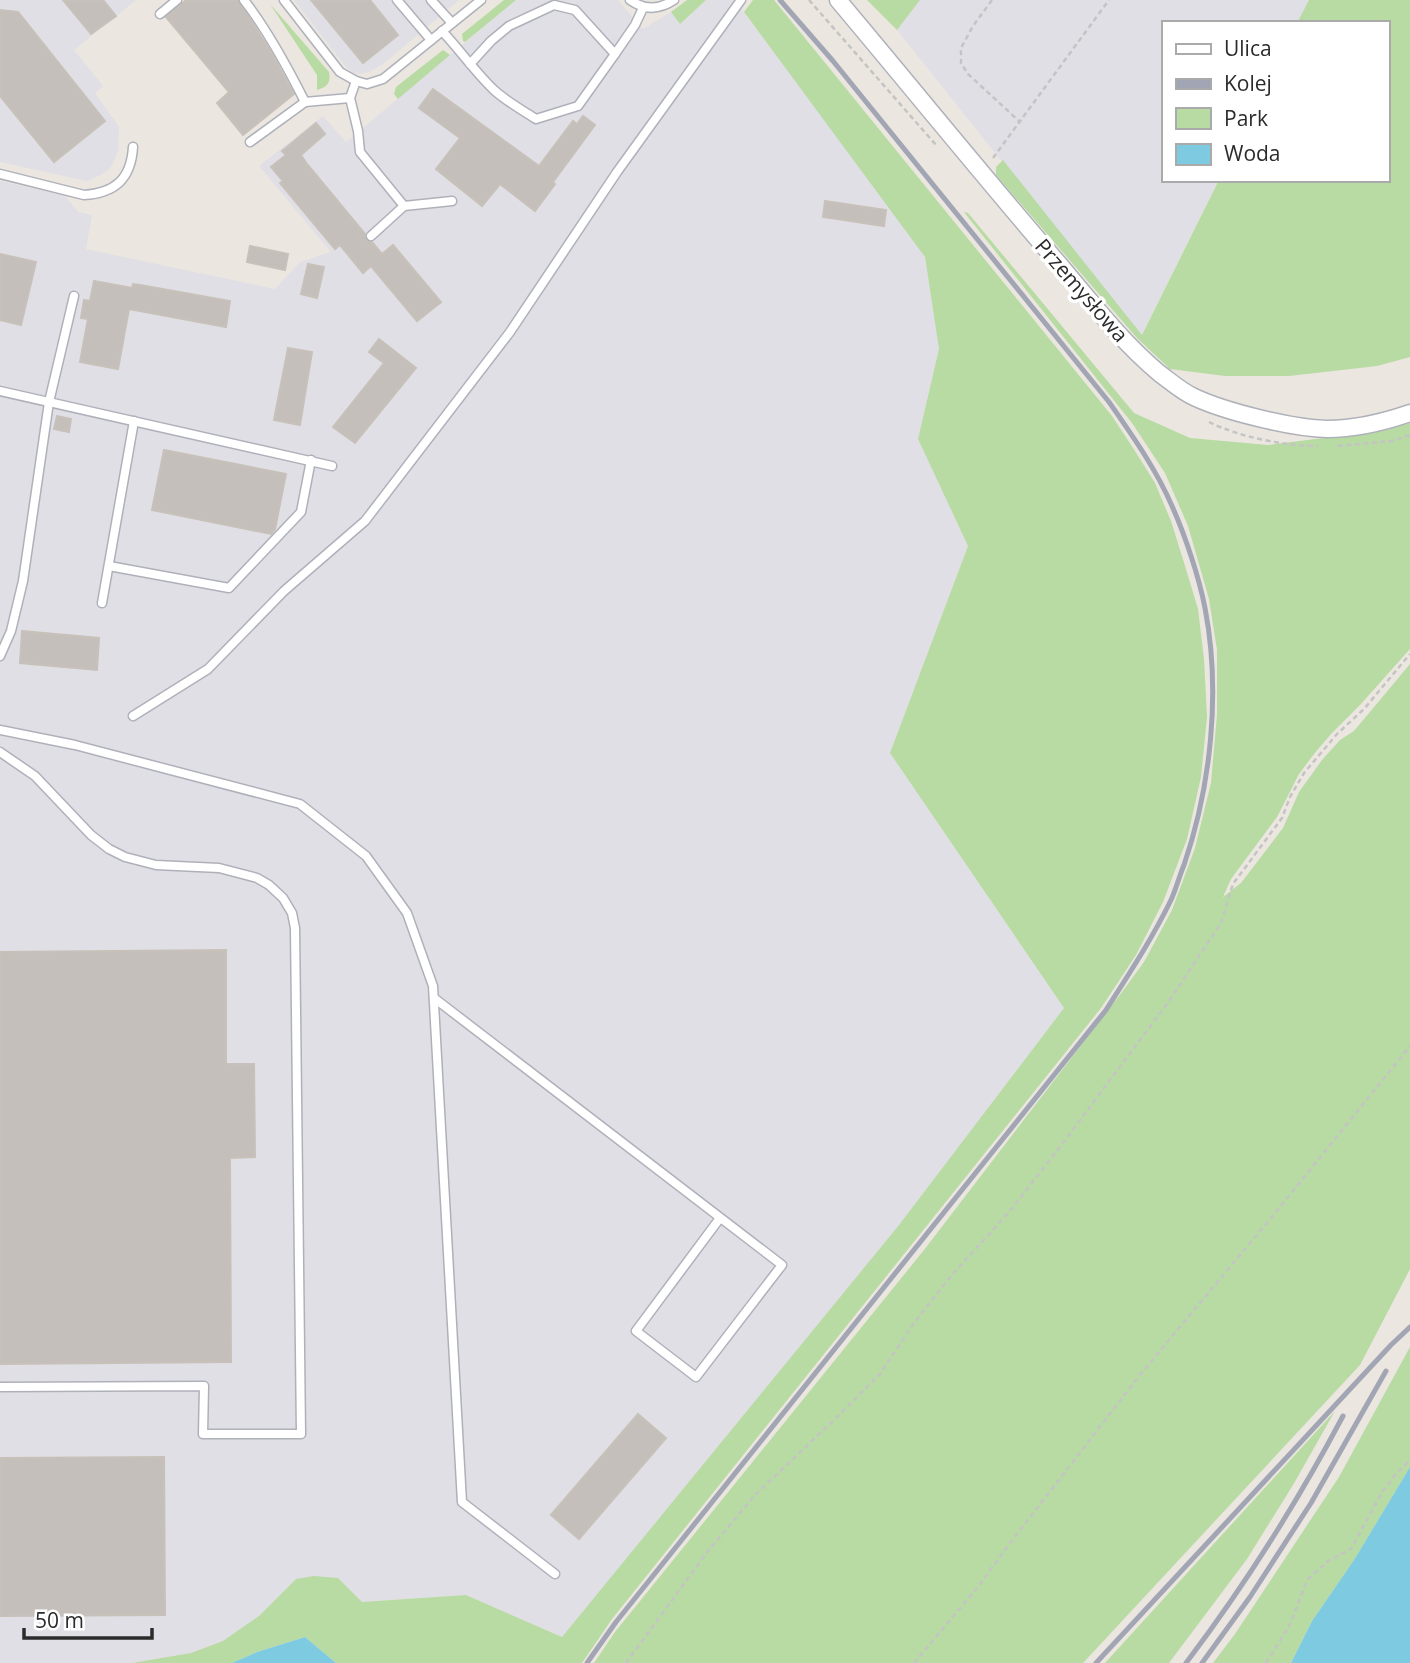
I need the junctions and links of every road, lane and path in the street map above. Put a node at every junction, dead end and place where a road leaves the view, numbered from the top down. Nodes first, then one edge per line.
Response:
1 (177, 0) edge
2 (244, 0) edge
3 (284, 0) edge
4 (397, 0) edge
5 (431, 0) edge
6 (481, 0) edge
7 (630, 0) edge
8 (674, 0) edge
9 (741, 0) edge
10 (838, 0) edge
11 (992, 0) edge
12 (1109, 0) edge
13 (643, 8) junction
14 (160, 14) dead end
15 (452, 23) junction
16 (442, 31) junction
17 (431, 40) junction
18 (615, 54) junction
19 (470, 64) junction
20 (356, 81) junction
21 (350, 98) junction
22 (305, 102) junction
23 (1020, 122) junction
24 (250, 142) dead end
25 (133, 147) dead end
26 (980, 172) junction
27 (0, 174) edge
28 (452, 201) dead end
29 (404, 206) junction
30 (371, 236) dead end
31 (74, 296) dead end
32 (0, 391) edge
33 (49, 402) junction
34 (1410, 413) edge
35 (134, 421) junction
36 (310, 460) junction
37 (332, 466) dead end
38 (109, 566) junction
39 (102, 603) dead end
40 (1410, 654) edge
41 (0, 656) edge
42 (133, 716) dead end
43 (0, 730) edge
44 (0, 752) edge
45 (433, 998) junction
46 (1410, 1046) edge
47 (720, 1218) junction
48 (0, 1387) edge
49 (1410, 1460) edge
50 (555, 1574) dead end
51 (626, 1663) edge
52 (914, 1663) edge
53 (1266, 1663) edge

1 - 14 lane
2 - 22 lane
3 - 20 lane
4 - 17 lane
5 - 15 lane
6 - 15 lane
7 - 13 lane
8 - 13 lane
9 - 42 lane
10 - 26 street, Przemysłowa
11 - 23 path
12 - 23 path
13 - 18 lane
15 - 16 lane
16 - 17 lane
16 - 19 lane
17 - 20 lane
18 - 19 lane
18 - 19 lane
20 - 21 lane
21 - 22 lane
21 - 29 lane
22 - 24 lane
23 - 26 path
25 - 27 lane
26 - 34 street, Przemysłowa
28 - 29 lane
29 - 30 lane
31 - 33 lane
32 - 33 lane
33 - 35 lane
33 - 41 lane
35 - 36 lane
35 - 38 lane
36 - 37 lane
36 - 38 lane
38 - 39 lane
40 - 51 path
43 - 45 lane
44 - 48 lane
45 - 47 lane
45 - 50 lane
46 - 52 path
47 - 47 lane
49 - 53 path

